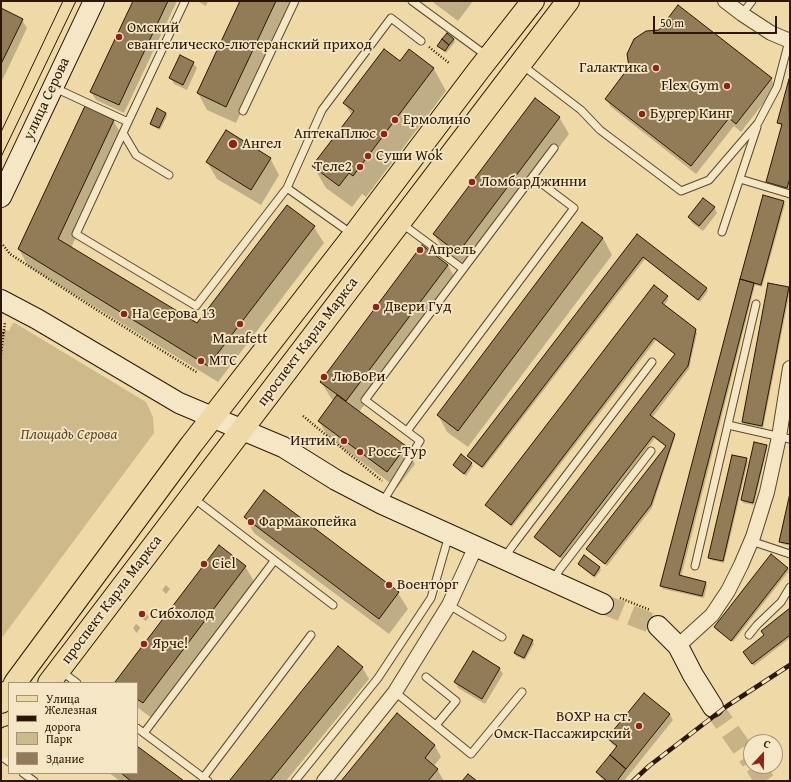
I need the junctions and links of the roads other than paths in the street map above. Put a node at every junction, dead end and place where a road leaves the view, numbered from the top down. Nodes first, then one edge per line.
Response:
1 (94, 1) edge
2 (184, 1) edge
3 (295, 1) edge
4 (412, 1) edge
5 (533, 1) edge
6 (568, 1) edge
7 (725, 1) edge
8 (752, 1) edge
9 (742, 14) junction
10 (421, 41) road end
11 (790, 41) edge
12 (489, 57) junction
13 (520, 64) junction
14 (53, 87) junction
15 (243, 111) dead end
16 (128, 122) junction
17 (758, 123) junction
18 (123, 132) junction
19 (554, 148) dead end
20 (169, 175) dead end
21 (532, 176) junction
22 (740, 179) junction
23 (287, 188) junction
24 (790, 194) edge
25 (1, 196) edge
26 (400, 221) junction
27 (722, 232) dead end
28 (354, 235) junction
29 (463, 270) junction
30 (1, 300) edge
31 (756, 304) dead end
32 (652, 362) dead end
33 (790, 368) edge
34 (214, 417) junction
35 (728, 425) junction
36 (242, 429) junction
37 (407, 431) junction
38 (785, 438) edge
39 (651, 451) dead end
40 (191, 496) junction
41 (382, 504) junction
42 (449, 534) junction
43 (751, 541) junction
44 (476, 546) junction
45 (790, 554) edge
46 (504, 559) junction
47 (274, 561) junction
48 (695, 566) dead end
49 (553, 580) junction
50 (790, 587) edge
51 (603, 604) tunnel mouth
52 (333, 605) dead end
53 (449, 605) junction
54 (658, 626) tunnel mouth
55 (311, 634) dead end
56 (749, 635) dead end
57 (502, 637) dead end
58 (678, 646) junction
59 (54, 676) edge
60 (426, 677) dead end
61 (16, 682) edge
62 (75, 682) edge
63 (8, 692) edge
64 (395, 692) junction
65 (522, 692) dead end
66 (1, 702) edge
67 (713, 707) tunnel mouth
68 (436, 725) junction
69 (138, 729) edge
70 (144, 733) junction
71 (8, 738) edge
72 (1, 748) edge
73 (24, 774) edge
74 (206, 779) edge
75 (34, 781) edge
76 (295, 781) edge
77 (324, 781) edge

1 - 14 main road, улица Серова
2 - 16 lane
3 - 15 lane
4 - 12 lane
5 - 12 main road, проспект Карла Маркса
6 - 13 main road, проспект Карла Маркса
7 - 9 street
8 - 9 lane
9 - 11 street
10 - 23 lane
11 - 17 lane
12 - 28 main road, проспект Карла Маркса
13 - 17 lane
13 - 26 main road, проспект Карла Маркса
14 - 16 lane
14 - 25 main road, улица Серова
16 - 18 lane
17 - 22 lane
18 - 20 lane
18 - 23 lane
19 - 21 lane
21 - 29 lane
21 - 37 lane
22 - 24 lane
22 - 27 lane
23 - 28 lane
26 - 29 lane
26 - 36 main road, проспект Карла Маркса
28 - 34 main road, проспект Карла Маркса
29 - 37 lane
30 - 34 main road
31 - 35 lane
32 - 46 lane
33 - 38 street
34 - 36 main road
34 - 61 main road, проспект Карла Маркса
35 - 38 lane
35 - 48 lane
36 - 40 main road, проспект Карла Маркса
36 - 41 main road
37 - 41 lane
38 - 43 street
39 - 49 lane
40 - 47 lane
40 - 59 main road, проспект Карла Маркса
41 - 42 main road
42 - 44 main road
42 - 76 lane
43 - 45 lane
43 - 58 street
44 - 46 main road
44 - 53 street
46 - 49 main road
47 - 52 lane
47 - 70 lane
49 - 51 main road
50 - 56 lane
53 - 57 lane
53 - 64 street
54 - 58 main road
55 - 74 lane
58 - 67 main road
59 - 62 lane
60 - 68 lane
63 - 66 main road
64 - 68 lane
64 - 77 street
65 - 68 lane
69 - 70 lane
70 - 74 lane
71 - 72 main road
73 - 75 lane

